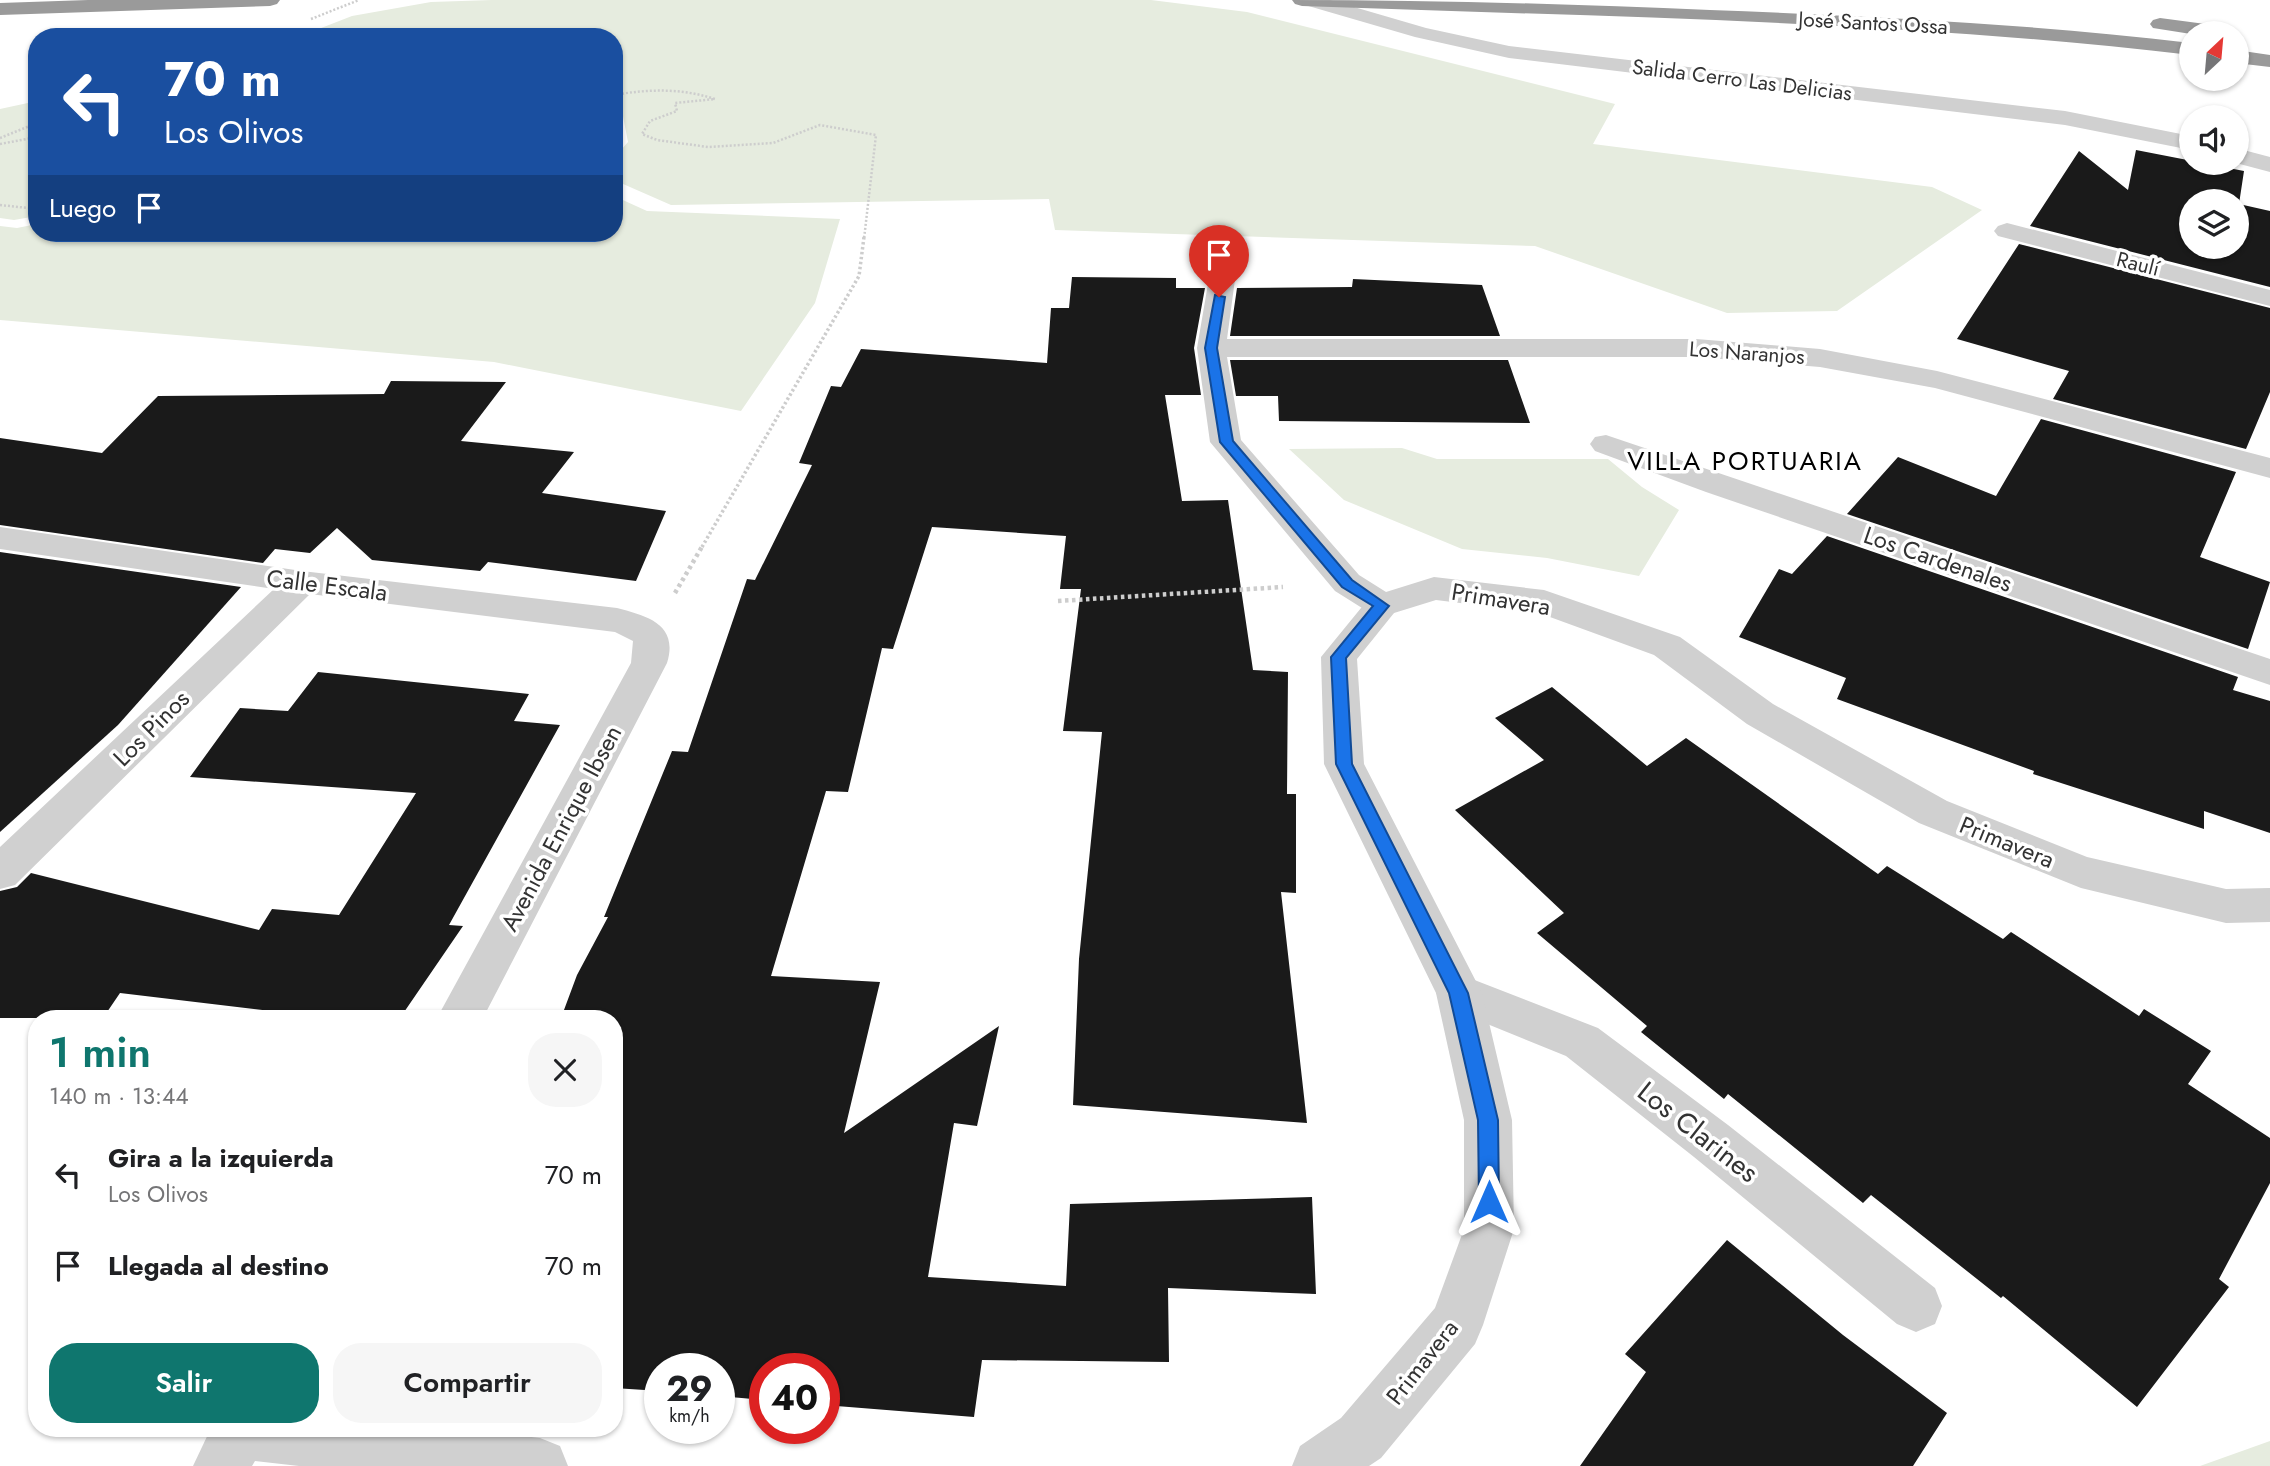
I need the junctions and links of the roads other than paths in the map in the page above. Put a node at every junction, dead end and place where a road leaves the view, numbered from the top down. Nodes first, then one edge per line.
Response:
1 (270, 0) edge
2 (1302, 0) edge
3 (1312, 1) edge
4 (0, 9) edge
5 (2141, 22) dead end
6 (2179, 27) edge
7 (2179, 48) edge
8 (2249, 58) edge
9 (2270, 61) edge
10 (2179, 141) edge
11 (2249, 159) edge
12 (2270, 165) edge
13 (2007, 231) dead end
14 (1223, 272) dead end
15 (2270, 298) edge
16 (1211, 348) junction
17 (1606, 444) dead end
18 (2270, 468) edge
19 (0, 538) edge
20 (302, 582) junction
21 (1382, 606) junction
22 (650, 636) joint
23 (2270, 672) edge
24 (0, 873) edge
25 (2270, 905) edge
26 (1459, 993) junction
27 (464, 1010) edge
28 (1916, 1306) dead end
29 (234, 1442) edge
30 (540, 1466) edge
31 (1320, 1466) edge

1 - 4 highway
2 - 3 highway, José Santos Ossa
3 - 7 highway, José Santos Ossa
3 - 10 street, Salida Cerro Las Delicias
5 - 6 highway
8 - 9 highway
11 - 12 street
13 - 15 street, Raulí
14 - 16 street
16 - 18 street, Los Naranjos
16 - 21 street
17 - 23 street, Los Cardenales
19 - 20 street, Calle Escala
20 - 22 street, Calle Escala
20 - 24 street, Los Pinos
21 - 25 street, Primavera
21 - 26 street, Primavera
22 - 27 street, Avenida Enrique Ibsen
26 - 28 street, Los Clarines
26 - 31 street, Primavera
29 - 30 street

